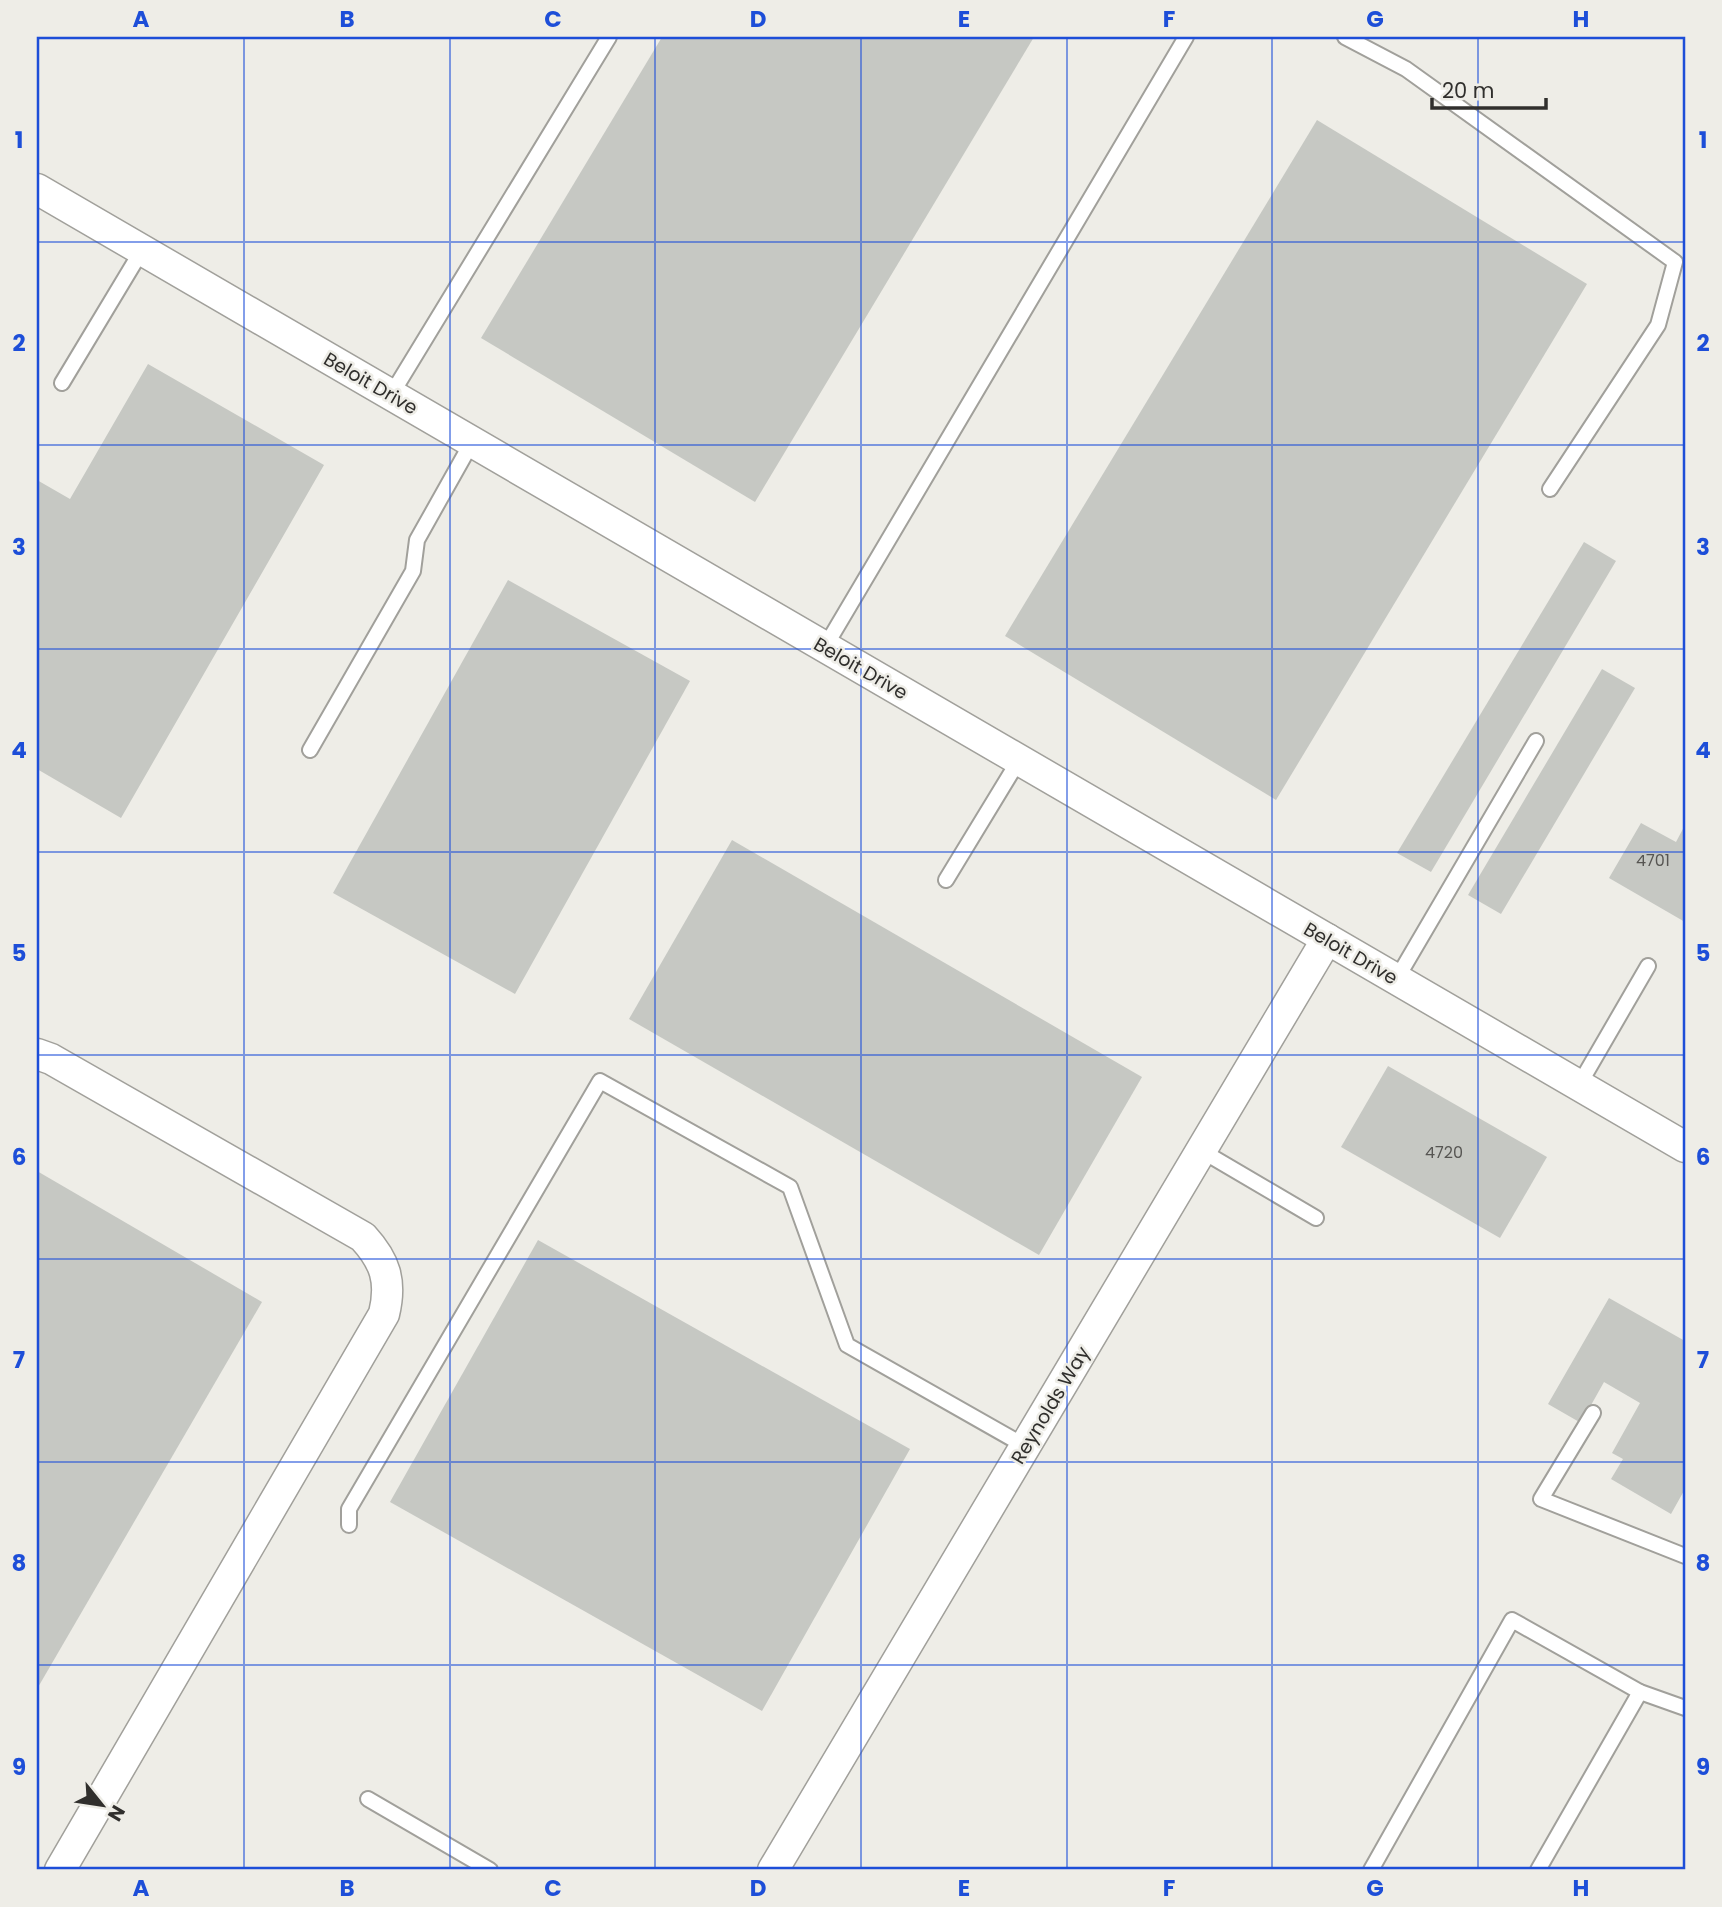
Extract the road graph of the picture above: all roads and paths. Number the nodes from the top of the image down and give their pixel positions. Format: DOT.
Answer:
graph roads {
  1 [pos="608,37"];
  2 [pos="1186,37"];
  3 [pos="1345,37"];
  4 [pos="37,189"];
  5 [pos="142,250"];
  6 [pos="62,383"];
  7 [pos="391,394"];
  8 [pos="472,442"];
  9 [pos="1550,489"];
  10 [pos="825,647"];
  11 [pos="1536,741"];
  12 [pos="310,750"];
  13 [pos="1019,760"];
  14 [pos="946,880"];
  15 [pos="1327,939"];
  16 [pos="1648,966"];
  17 [pos="1396,980"];
  18 [pos="37,1054"];
  19 [pos="1579,1085"];
  20 [pos="1685,1147"];
  21 [pos="1202,1151"];
  22 [pos="1316,1218"];
  23 [pos="1593,1413"];
  24 [pos="1026,1446"];
  25 [pos="349,1525"];
  26 [pos="1685,1556"];
  27 [pos="1640,1692"];
  28 [pos="1685,1708"];
  29 [pos="368,1799"];
  30 [pos="60,1870"];
  31 [pos="490,1870"];
  32 [pos="772,1870"];
  33 [pos="1371,1870"];
  34 [pos="1538,1870"];
  1 -- 7 [label="lane"];
  2 -- 10 [label="lane"];
  3 -- 9 [label="lane"];
  4 -- 5 [label="street, Beloit Drive"];
  5 -- 6 [label="lane"];
  5 -- 7 [label="street, Beloit Drive"];
  7 -- 8 [label="street, Beloit Drive"];
  8 -- 10 [label="street, Beloit Drive"];
  8 -- 12 [label="lane"];
  10 -- 13 [label="street, Beloit Drive"];
  11 -- 17 [label="lane"];
  13 -- 14 [label="lane"];
  13 -- 15 [label="street, Beloit Drive"];
  15 -- 17 [label="street, Beloit Drive"];
  15 -- 21 [label="street, Reynolds Way"];
  16 -- 19 [label="lane"];
  17 -- 19 [label="street, Beloit Drive"];
  18 -- 30 [label="street"];
  19 -- 20 [label="street, Beloit Drive"];
  21 -- 22 [label="lane"];
  21 -- 24 [label="street, Reynolds Way"];
  23 -- 26 [label="lane"];
  24 -- 25 [label="lane"];
  24 -- 32 [label="street, Reynolds Way"];
  27 -- 28 [label="lane"];
  27 -- 33 [label="lane"];
  27 -- 34 [label="lane"];
  29 -- 31 [label="lane"];
}
